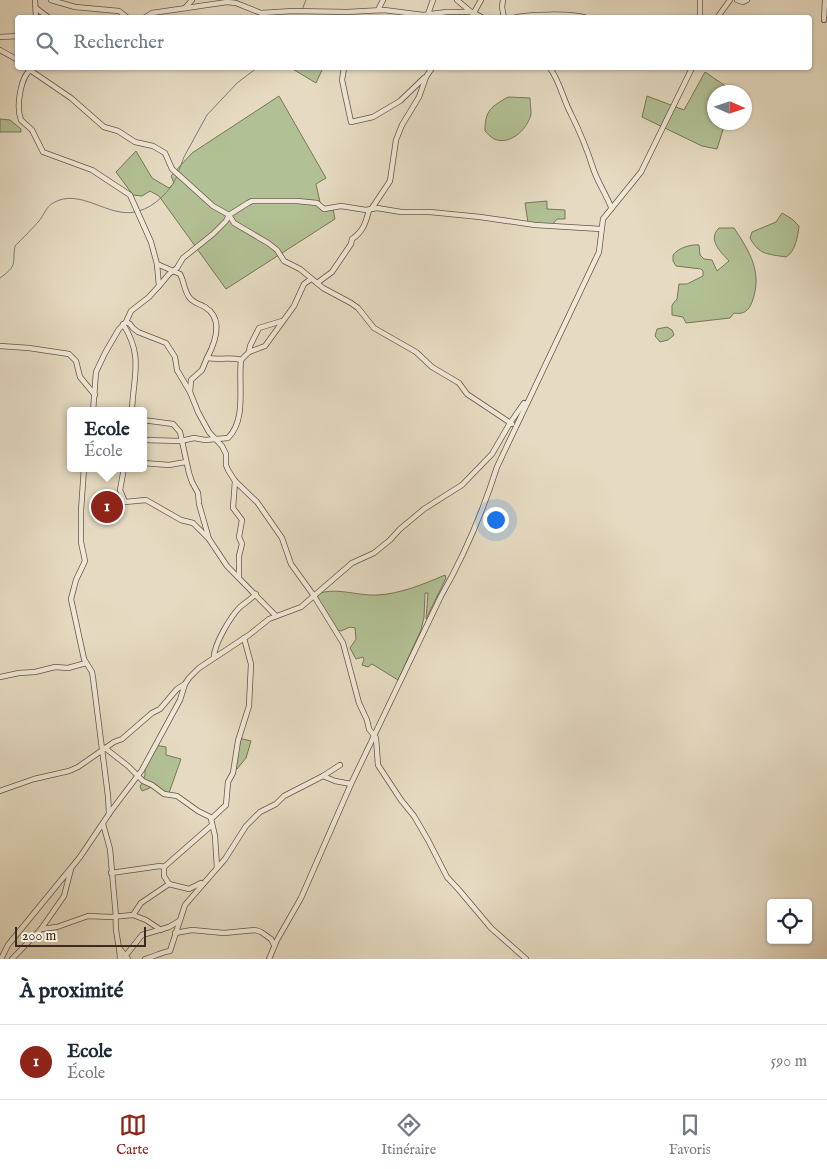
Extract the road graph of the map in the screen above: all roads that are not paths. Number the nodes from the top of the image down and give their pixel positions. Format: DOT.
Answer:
graph roads {
  1 [pos="35,0"];
  2 [pos="51,0"];
  3 [pos="192,0"];
  4 [pos="383,0"];
  5 [pos="434,0"];
  6 [pos="457,0"];
  7 [pos="481,0"];
  8 [pos="502,0"];
  9 [pos="700,0"];
  10 [pos="730,0"];
  11 [pos="738,0"];
  12 [pos="748,0"];
  13 [pos="825,0"];
  14 [pos="36,8"];
  15 [pos="185,8"];
  16 [pos="378,10"];
  17 [pos="360,11"];
  18 [pos="317,12"];
  19 [pos="428,14"];
  20 [pos="472,14"];
  21 [pos="36,15"];
  22 [pos="45,15"];
  23 [pos="124,15"];
  24 [pos="149,15"];
  25 [pos="318,15"];
  26 [pos="356,15"];
  27 [pos="503,15"];
  28 [pos="522,15"];
  29 [pos="576,15"];
  30 [pos="700,15"];
  31 [pos="719,15"];
  32 [pos="824,20"];
  33 [pos="15,36"];
  34 [pos="0,37"];
  35 [pos="0,50"];
  36 [pos="15,58"];
  37 [pos="29,70"];
  38 [pos="33,70"];
  39 [pos="344,70"];
  40 [pos="431,70"];
  41 [pos="551,70"];
  42 [pos="691,70"];
  43 [pos="426,77"];
  44 [pos="611,207"];
  45 [pos="370,209"];
  46 [pos="229,215"];
  47 [pos="601,229"];
  48 [pos="157,264"];
  49 [pos="174,271"];
  50 [pos="311,279"];
  51 [pos="317,283"];
  52 [pos="159,286"];
  53 [pos="282,321"];
  54 [pos="124,323"];
  55 [pos="0,346"];
  56 [pos="249,352"];
  57 [pos="207,358"];
  58 [pos="241,360"];
  59 [pos="190,392"];
  60 [pos="95,395"];
  61 [pos="527,403"];
  62 [pos="94,407"];
  63 [pos="132,407"];
  64 [pos="147,421"];
  65 [pos="510,422"];
  66 [pos="516,426"];
  67 [pos="147,440"];
  68 [pos="215,440"];
  69 [pos="182,441"];
  70 [pos="186,462"];
  71 [pos="147,463"];
  72 [pos="84,472"];
  73 [pos="123,472"];
  74 [pos="235,481"];
  75 [pos="208,539"];
  76 [pos="239,577"];
  77 [pos="256,594"];
  78 [pos="314,596"];
  79 [pos="276,616"];
  80 [pos="244,638"];
  81 [pos="214,657"];
  82 [pos="86,663"];
  83 [pos="0,677"];
  84 [pos="185,684"];
  85 [pos="375,736"];
  86 [pos="103,749"];
  87 [pos="340,765"];
  88 [pos="323,776"];
  89 [pos="137,777"];
  90 [pos="351,784"];
  91 [pos="0,791"];
  92 [pos="109,815"];
  93 [pos="212,818"];
  94 [pos="102,824"];
  95 [pos="212,826"];
  96 [pos="164,866"];
  97 [pos="71,868"];
  98 [pos="217,868"];
  99 [pos="111,872"];
  100 [pos="202,883"];
  101 [pos="169,884"];
  102 [pos="133,915"];
  103 [pos="116,917"];
  104 [pos="179,922"];
  105 [pos="42,929"];
  106 [pos="161,930"];
  107 [pos="175,933"];
  108 [pos="274,946"];
  109 [pos="124,958"];
  110 [pos="1,959"];
  111 [pos="12,959"];
  112 [pos="146,959"];
  113 [pos="268,959"];
  114 [pos="526,959"];
  1 -- 14 [label="street"];
  2 -- 23 [label="street"];
  3 -- 15 [label="street"];
  4 -- 16 [label="street"];
  5 -- 19 [label="street"];
  6 -- 20 [label="street"];
  7 -- 20 [label="street"];
  8 -- 27 [label="street"];
  9 -- 30 [label="street"];
  10 -- 31 [label="street"];
  11 -- 12 [label="street"];
  13 -- 32 [label="street"];
  14 -- 21 [label="street"];
  14 -- 22 [label="street"];
  15 -- 18 [label="street"];
  15 -- 24 [label="street"];
  16 -- 17 [label="street"];
  16 -- 19 [label="street"];
  17 -- 18 [label="street"];
  17 -- 26 [label="street"];
  18 -- 25 [label="street"];
  19 -- 20 [label="street"];
  28 -- 29 [label="street"];
  33 -- 34 [label="street"];
  35 -- 36 [label="street"];
  37 -- 48 [label="street"];
  38 -- 46 [label="street"];
  39 -- 43 [label="street"];
  40 -- 43 [label="street"];
  41 -- 44 [label="street"];
  42 -- 44 [label="street"];
  43 -- 45 [label="street"];
  44 -- 47 [label="street"];
  45 -- 46 [label="street"];
  45 -- 47 [label="street"];
  45 -- 51 [label="street"];
  46 -- 49 [label="street"];
  46 -- 50 [label="street"];
  47 -- 61 [label="street"];
  48 -- 49 [label="street"];
  48 -- 52 [label="street"];
  49 -- 52 [label="street"];
  49 -- 57 [label="street"];
  50 -- 51 [label="street"];
  50 -- 53 [label="street"];
  51 -- 65 [label="street"];
  52 -- 54 [label="street"];
  53 -- 56 [label="street"];
  53 -- 56 [label="street"];
  54 -- 59 [label="street"];
  54 -- 60 [label="street"];
  54 -- 63 [label="street"];
  55 -- 60 [label="street"];
  56 -- 58 [label="street"];
  57 -- 58 [label="street"];
  57 -- 59 [label="street"];
  58 -- 68 [label="street"];
  59 -- 68 [label="street"];
  60 -- 62 [label="street"];
  61 -- 65 [label="street"];
  61 -- 66 [label="street"];
  64 -- 69 [label="street"];
  65 -- 66 [label="street"];
  65 -- 78 [label="street"];
  66 -- 85 [label="street"];
  67 -- 69 [label="street"];
  68 -- 69 [label="street"];
  68 -- 74 [label="street"];
  69 -- 70 [label="street"];
  70 -- 71 [label="street"];
  70 -- 75 [label="street"];
  72 -- 82 [label="street"];
  73 -- 75 [label="street"];
  74 -- 76 [label="street"];
  74 -- 78 [label="street"];
  75 -- 76 [label="street"];
  76 -- 77 [label="street"];
  77 -- 79 [label="street"];
  77 -- 81 [label="street"];
  78 -- 79 [label="street"];
  78 -- 85 [label="street"];
  79 -- 80 [label="street"];
  80 -- 81 [label="street"];
  80 -- 93 [label="street"];
  81 -- 84 [label="street"];
  82 -- 83 [label="street"];
  82 -- 86 [label="street"];
  84 -- 86 [label="street"];
  84 -- 89 [label="street"];
  85 -- 90 [label="street"];
  85 -- 114 [label="street"];
  86 -- 89 [label="street"];
  86 -- 91 [label="street"];
  86 -- 92 [label="street"];
  87 -- 88 [label="street"];
  88 -- 90 [label="street"];
  88 -- 98 [label="street"];
  89 -- 92 [label="street"];
  89 -- 93 [label="street"];
  90 -- 108 [label="street"];
  92 -- 94 [label="street"];
  93 -- 95 [label="street"];
  94 -- 97 [label="street"];
  94 -- 99 [label="street"];
  95 -- 96 [label="street"];
  95 -- 98 [label="street"];
  96 -- 99 [label="street"];
  96 -- 101 [label="street"];
  97 -- 105 [label="street"];
  97 -- 110 [label="street"];
  98 -- 100 [label="street"];
  99 -- 103 [label="street"];
  100 -- 101 [label="street"];
  100 -- 104 [label="street"];
  101 -- 102 [label="street"];
  102 -- 103 [label="street"];
  102 -- 106 [label="street"];
  103 -- 105 [label="street"];
  103 -- 109 [label="street"];
  104 -- 106 [label="street"];
  104 -- 107 [label="street"];
  105 -- 111 [label="street"];
  106 -- 109 [label="street"];
  107 -- 108 [label="street"];
  107 -- 112 [label="street"];
  108 -- 113 [label="street"];
}
